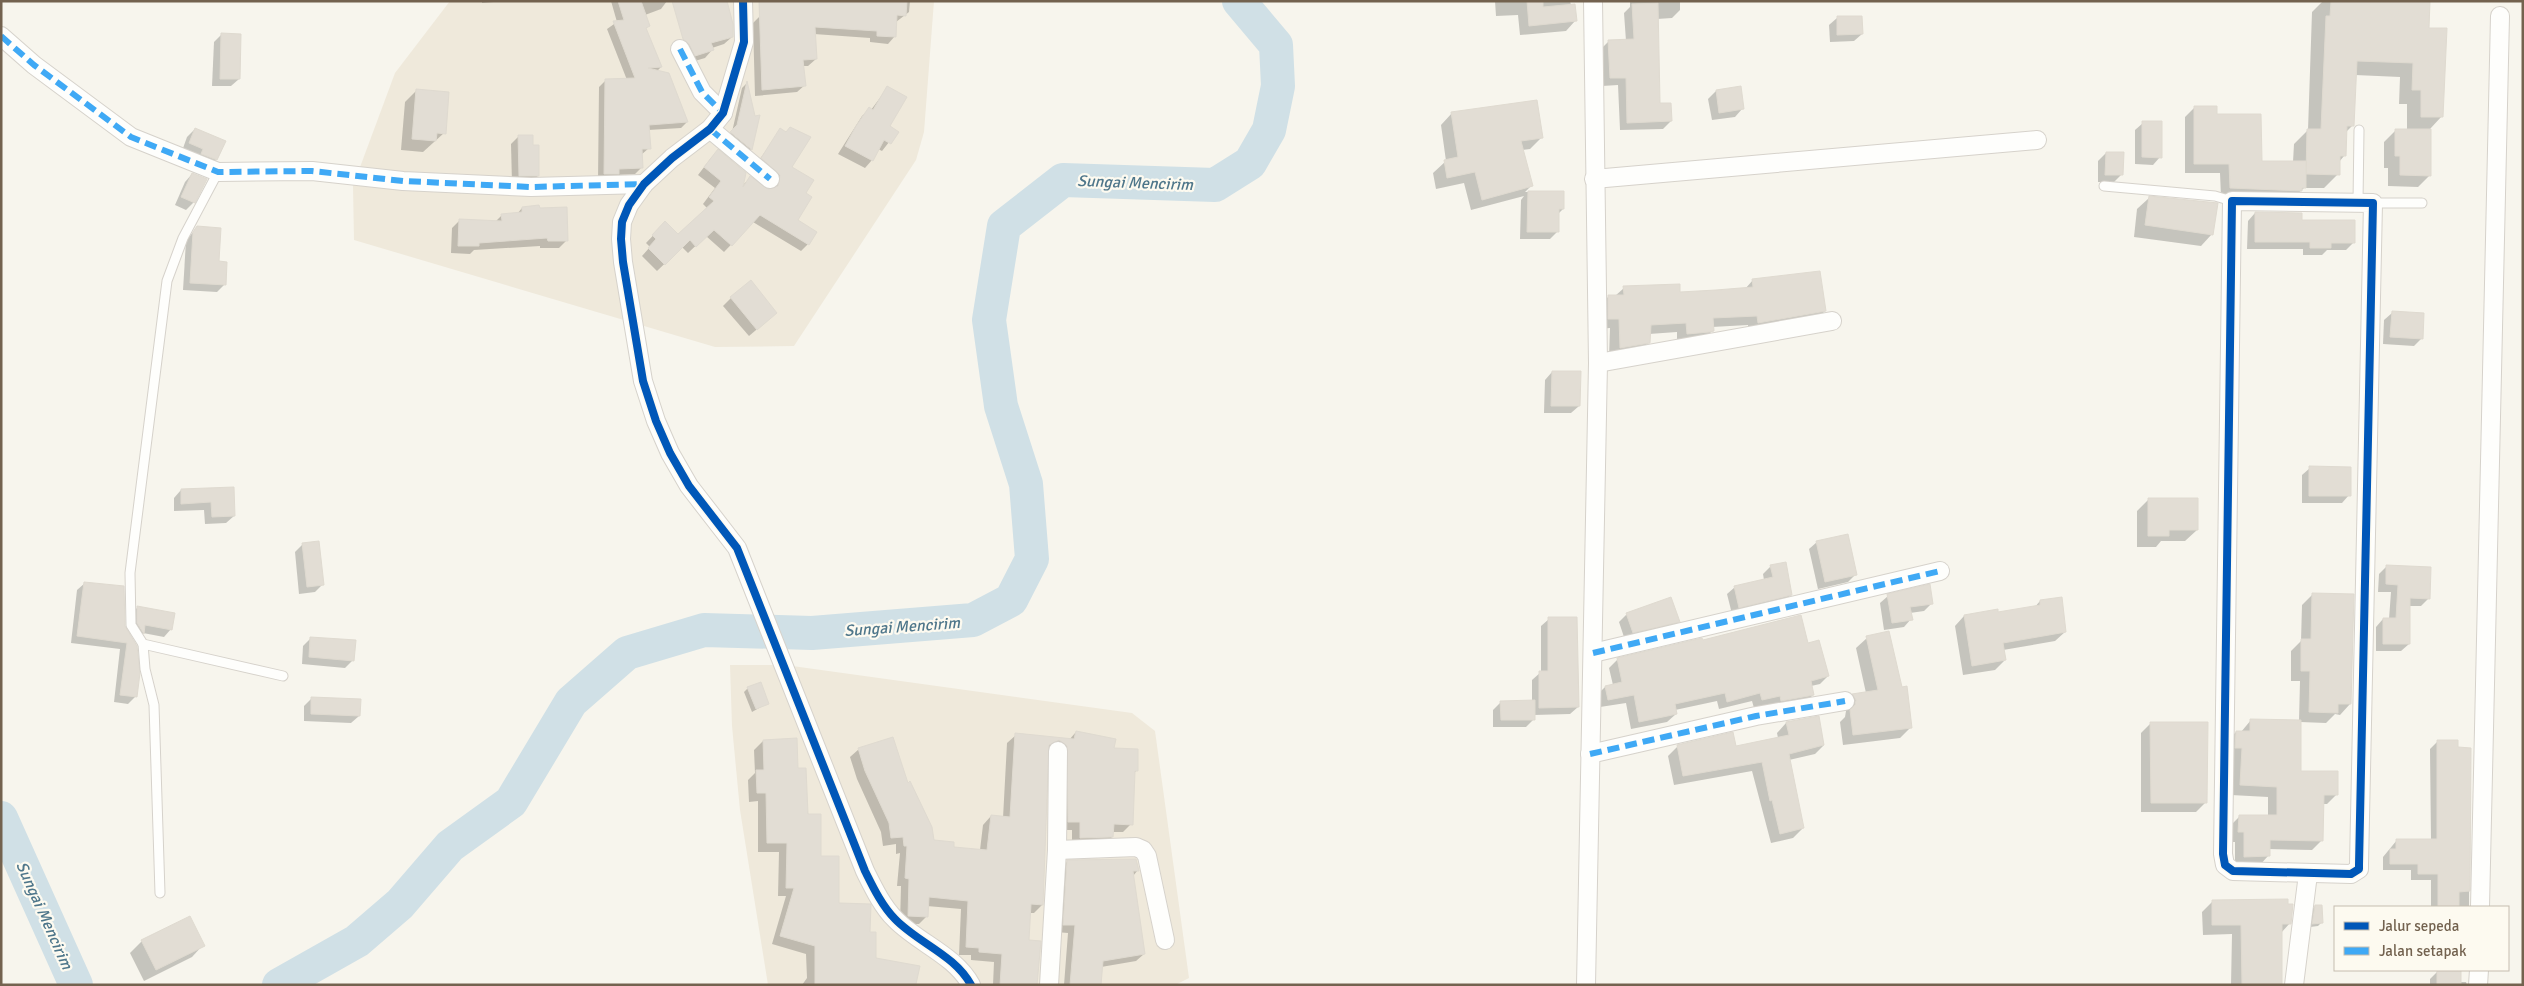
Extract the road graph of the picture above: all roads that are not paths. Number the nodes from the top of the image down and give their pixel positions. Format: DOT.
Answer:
graph roads {
  1 [pos="743,1"];
  2 [pos="1593,1"];
  3 [pos="2500,16"];
  4 [pos="1,36"];
  5 [pos="680,49"];
  6 [pos="723,113"];
  7 [pos="710,129"];
  8 [pos="2359,130"];
  9 [pos="2037,140"];
  10 [pos="218,172"];
  11 [pos="770,179"];
  12 [pos="1594,179"];
  13 [pos="644,184"];
  14 [pos="2104,186"];
  15 [pos="2232,201"];
  16 [pos="2365,203"];
  17 [pos="2422,203"];
  18 [pos="1832,321"];
  19 [pos="1598,363"];
  20 [pos="1940,571"];
  21 [pos="143,644"];
  22 [pos="1593,653"];
  23 [pos="283,676"];
  24 [pos="1845,701"];
  25 [pos="1058,751"];
  26 [pos="1590,754"];
  27 [pos="1057,850"];
  28 [pos="2308,874"];
  29 [pos="160,893"];
  30 [pos="2480,906"];
  31 [pos="1165,940"];
  32 [pos="2479,971"];
  33 [pos="970,985"];
  34 [pos="1049,985"];
  35 [pos="1586,985"];
  36 [pos="2294,985"];
  37 [pos="2478,985"];
  1 -- 6 [label="street"];
  2 -- 12 [label="street"];
  3 -- 30 [label="street"];
  4 -- 10 [label="street"];
  5 -- 6 [label="street"];
  6 -- 7 [label="street"];
  7 -- 11 [label="street"];
  7 -- 13 [label="street"];
  8 -- 16 [label="lane"];
  9 -- 12 [label="street"];
  10 -- 13 [label="street"];
  10 -- 21 [label="lane"];
  12 -- 19 [label="street"];
  13 -- 33 [label="street"];
  14 -- 15 [label="lane"];
  15 -- 16 [label="street"];
  15 -- 28 [label="street"];
  16 -- 17 [label="lane"];
  16 -- 28 [label="street"];
  18 -- 19 [label="street"];
  19 -- 22 [label="street"];
  20 -- 22 [label="street"];
  21 -- 23 [label="lane"];
  21 -- 29 [label="lane"];
  22 -- 26 [label="street"];
  24 -- 26 [label="street"];
  25 -- 27 [label="street"];
  26 -- 35 [label="street"];
  27 -- 31 [label="street"];
  27 -- 34 [label="street"];
  28 -- 36 [label="street"];
  32 -- 37 [label="street"];
}
